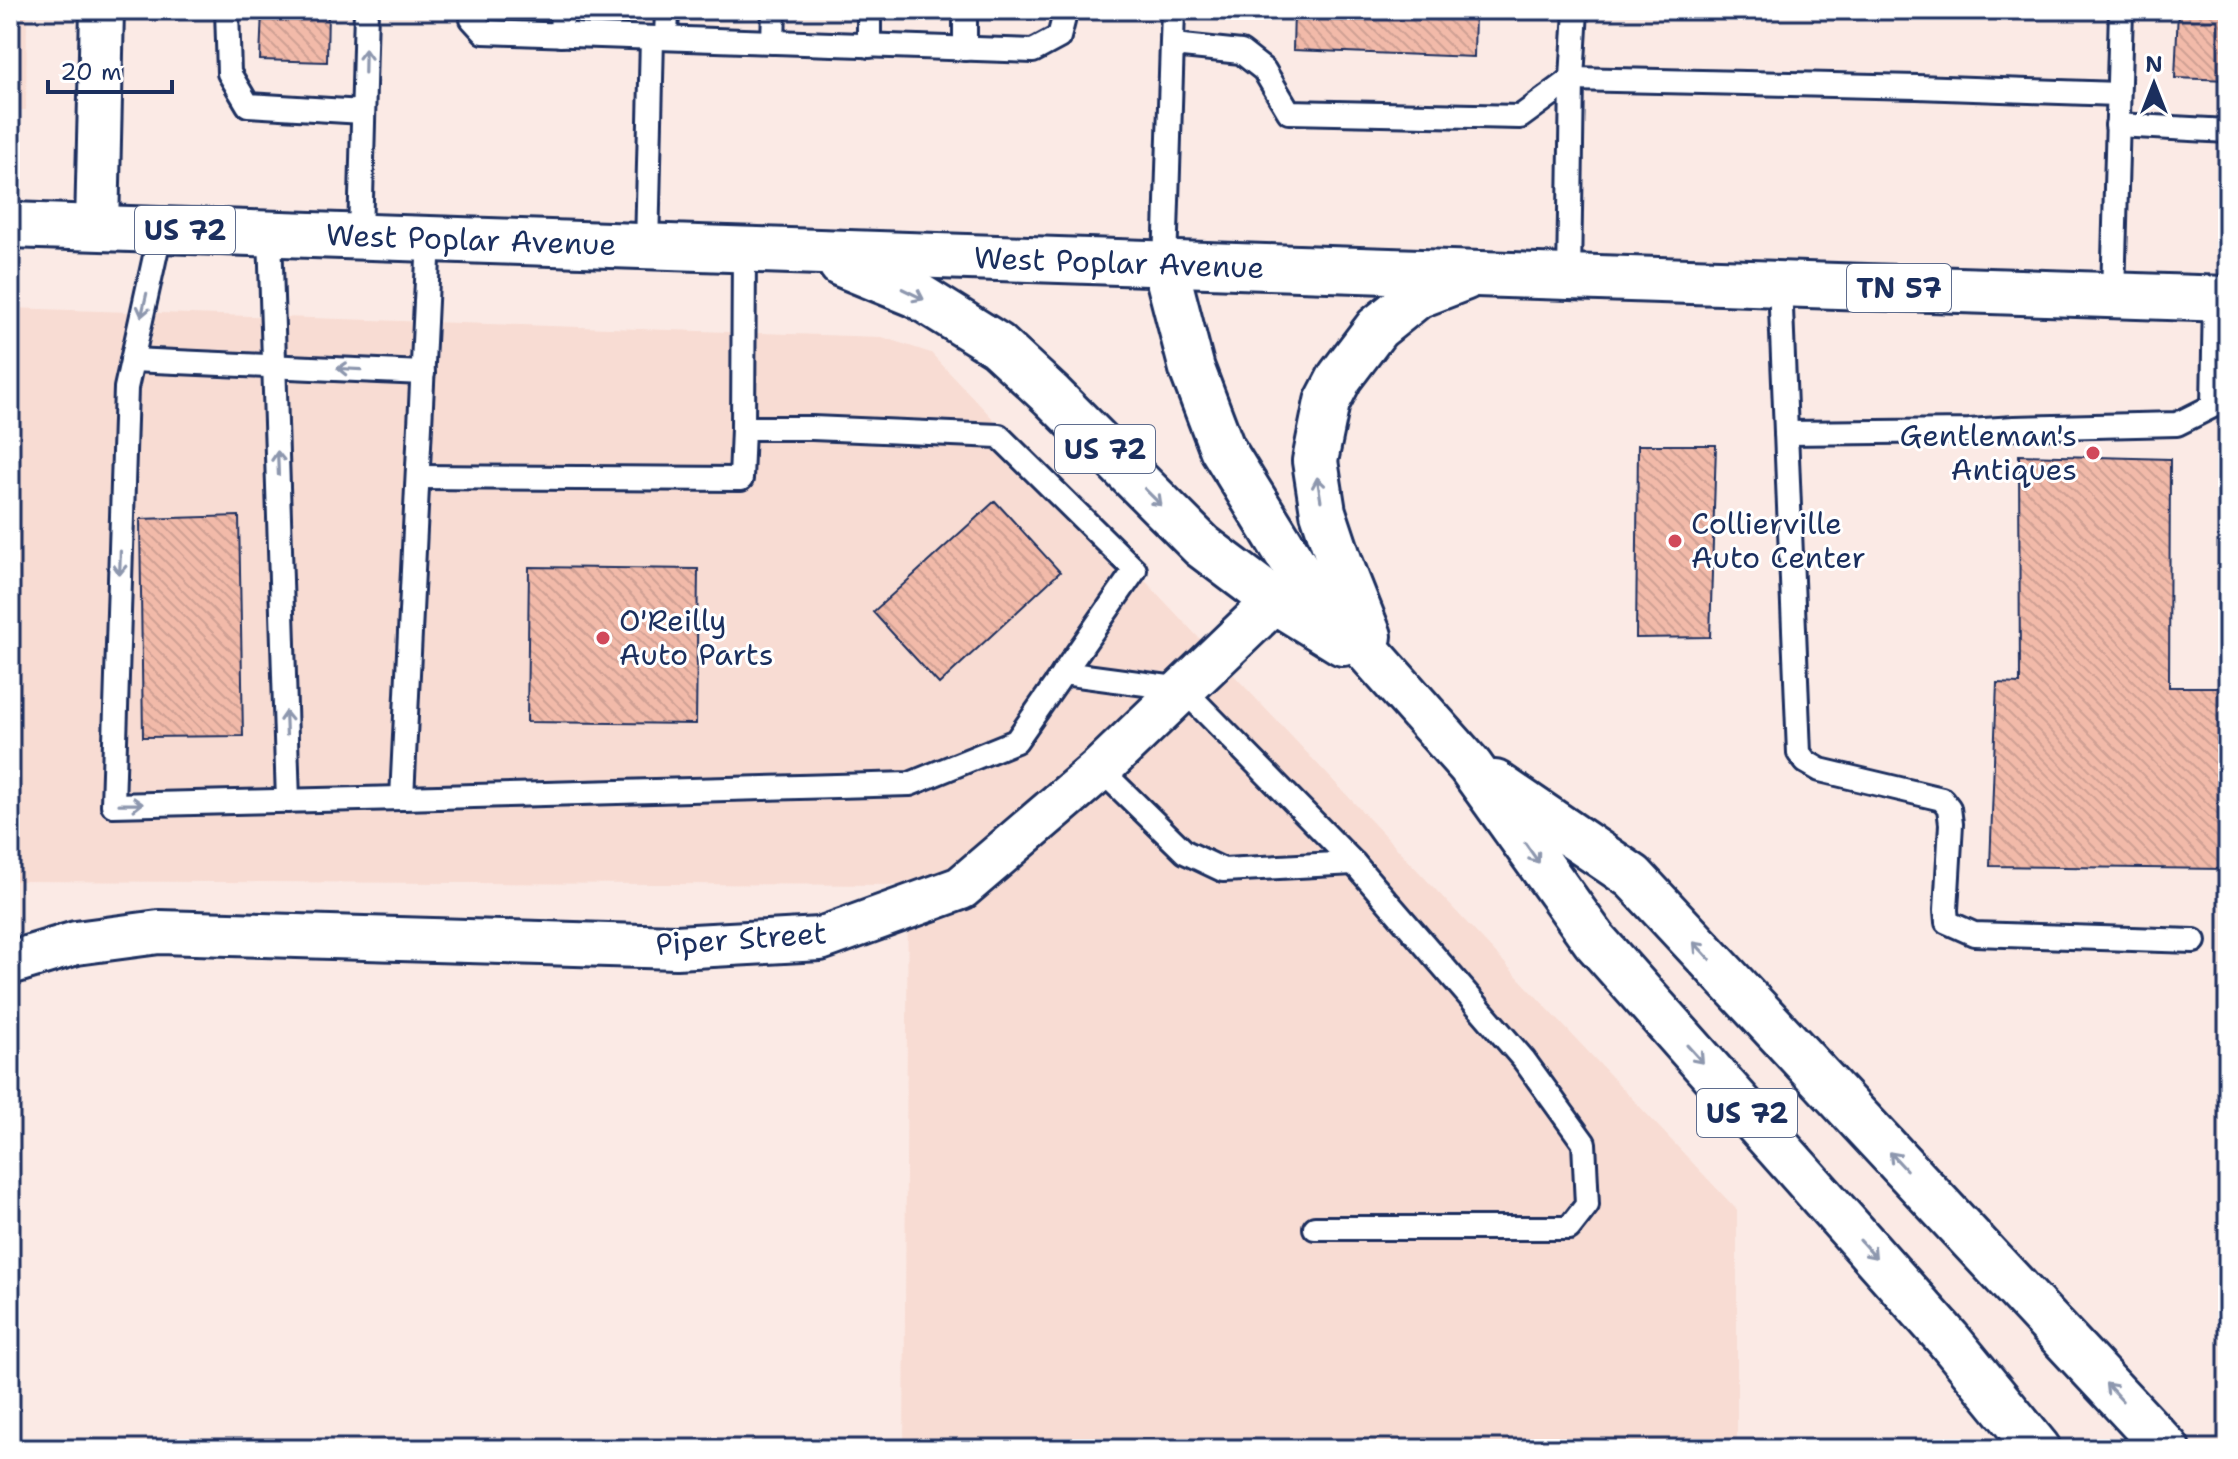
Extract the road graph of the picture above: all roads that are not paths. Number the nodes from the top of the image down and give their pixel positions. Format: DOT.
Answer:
graph roads {
  1 [pos="102,10"];
  2 [pos="227,10"];
  3 [pos="366,10"];
  4 [pos="472,10"];
  5 [pos="562,10"];
  6 [pos="667,10"];
  7 [pos="774,10"];
  8 [pos="869,10"];
  9 [pos="965,10"];
  10 [pos="1066,10"];
  11 [pos="1173,10"];
  12 [pos="1576,10"];
  13 [pos="2121,10"];
  14 [pos="561,35"];
  15 [pos="659,38"];
  16 [pos="773,42"];
  17 [pos="1173,45"];
  18 [pos="869,46"];
  19 [pos="965,49"];
  20 [pos="1572,79"];
  21 [pos="2118,94"];
  22 [pos="363,112"];
  23 [pos="2117,125"];
  24 [pos="2228,131"];
  25 [pos="10,225"];
  26 [pos="97,227"];
  27 [pos="161,229"];
  28 [pos="270,234"];
  29 [pos="360,236"];
  30 [pos="429,239"];
  31 [pos="647,247"];
  32 [pos="744,250"];
  33 [pos="815,253"];
  34 [pos="1165,265"];
  35 [pos="1475,274"];
  36 [pos="1569,278"];
  37 [pos="1780,284"];
  38 [pos="2113,295"];
  39 [pos="2222,298"];
  40 [pos="132,360"];
  41 [pos="274,365"];
  42 [pos="423,373"];
  43 [pos="743,428"];
  44 [pos="1786,433"];
  45 [pos="418,477"];
  46 [pos="1334,545"];
  47 [pos="1288,589"];
  48 [pos="1382,668"];
  49 [pos="1063,673"];
  50 [pos="1183,689"];
  51 [pos="1470,766"];
  52 [pos="1100,769"];
  53 [pos="402,798"];
  54 [pos="288,801"];
  55 [pos="1354,863"];
  56 [pos="2194,941"];
  57 [pos="10,963"];
  58 [pos="1315,1228"];
  59 [pos="2038,1449"];
  60 [pos="2167,1449"];
  1 -- 26 [label="street"];
  2 -- 22 [label="lane"];
  22 -- 3 [label="lane, one-way"];
  4 -- 14 [label="lane"];
  5 -- 14 [label="lane"];
  6 -- 15 [label="lane"];
  7 -- 16 [label="lane"];
  8 -- 18 [label="lane"];
  9 -- 19 [label="lane"];
  10 -- 19 [label="lane"];
  11 -- 17 [label="lane"];
  12 -- 20 [label="lane"];
  13 -- 21 [label="lane"];
  14 -- 15 [label="lane"];
  15 -- 16 [label="lane"];
  15 -- 31 [label="lane"];
  16 -- 18 [label="lane"];
  17 -- 20 [label="lane"];
  17 -- 34 [label="lane"];
  18 -- 19 [label="lane"];
  20 -- 21 [label="lane"];
  20 -- 36 [label="lane"];
  21 -- 23 [label="lane"];
  22 -- 29 [label="lane"];
  23 -- 24 [label="lane"];
  23 -- 38 [label="lane"];
  25 -- 26 [label="main road, West Poplar Avenue / US 72"];
  26 -- 27 [label="main road, West Poplar Avenue / US 72"];
  27 -- 28 [label="main road, West Poplar Avenue / US 72"];
  27 -- 40 [label="lane, one-way"];
  28 -- 29 [label="main road, West Poplar Avenue / US 72"];
  28 -- 41 [label="lane"];
  29 -- 30 [label="main road, West Poplar Avenue / US 72"];
  30 -- 31 [label="main road, West Poplar Avenue / US 72"];
  30 -- 42 [label="lane"];
  31 -- 32 [label="main road, West Poplar Avenue / US 72"];
  32 -- 33 [label="main road, West Poplar Avenue / US 72"];
  32 -- 43 [label="lane"];
  33 -- 34 [label="main road, West Poplar Avenue / US 72"];
  33 -- 47 [label="main road, US 72, one-way"];
  34 -- 35 [label="main road, West Poplar Avenue / TN 57"];
  34 -- 47 [label="main road, US 72"];
  35 -- 36 [label="main road, West Poplar Avenue / TN 57"];
  46 -- 35 [label="main road, one-way"];
  36 -- 37 [label="main road, West Poplar Avenue / TN 57"];
  37 -- 38 [label="main road, West Poplar Avenue / TN 57"];
  37 -- 44 [label="lane"];
  38 -- 39 [label="main road, West Poplar Avenue / TN 57"];
  39 -- 44 [label="lane"];
  40 -- 41 [label="lane"];
  40 -- 54 [label="lane, one-way"];
  42 -- 41 [label="lane, one-way"];
  54 -- 41 [label="lane, one-way"];
  42 -- 45 [label="lane"];
  43 -- 45 [label="lane"];
  43 -- 49 [label="lane"];
  44 -- 56 [label="lane"];
  45 -- 53 [label="lane"];
  46 -- 47 [label="street, Piper Street"];
  46 -- 48 [label="main road"];
  47 -- 48 [label="main road, US 72"];
  47 -- 50 [label="street, Piper Street"];
  48 -- 51 [label="main road, US 72"];
  49 -- 50 [label="lane"];
  49 -- 53 [label="lane"];
  50 -- 52 [label="street, Piper Street"];
  50 -- 55 [label="lane"];
  51 -- 59 [label="main road, US 72, one-way"];
  60 -- 51 [label="main road, US 72, one-way"];
  52 -- 55 [label="lane"];
  52 -- 57 [label="street, Piper Street"];
  53 -- 54 [label="lane"];
  55 -- 58 [label="lane"];
}
